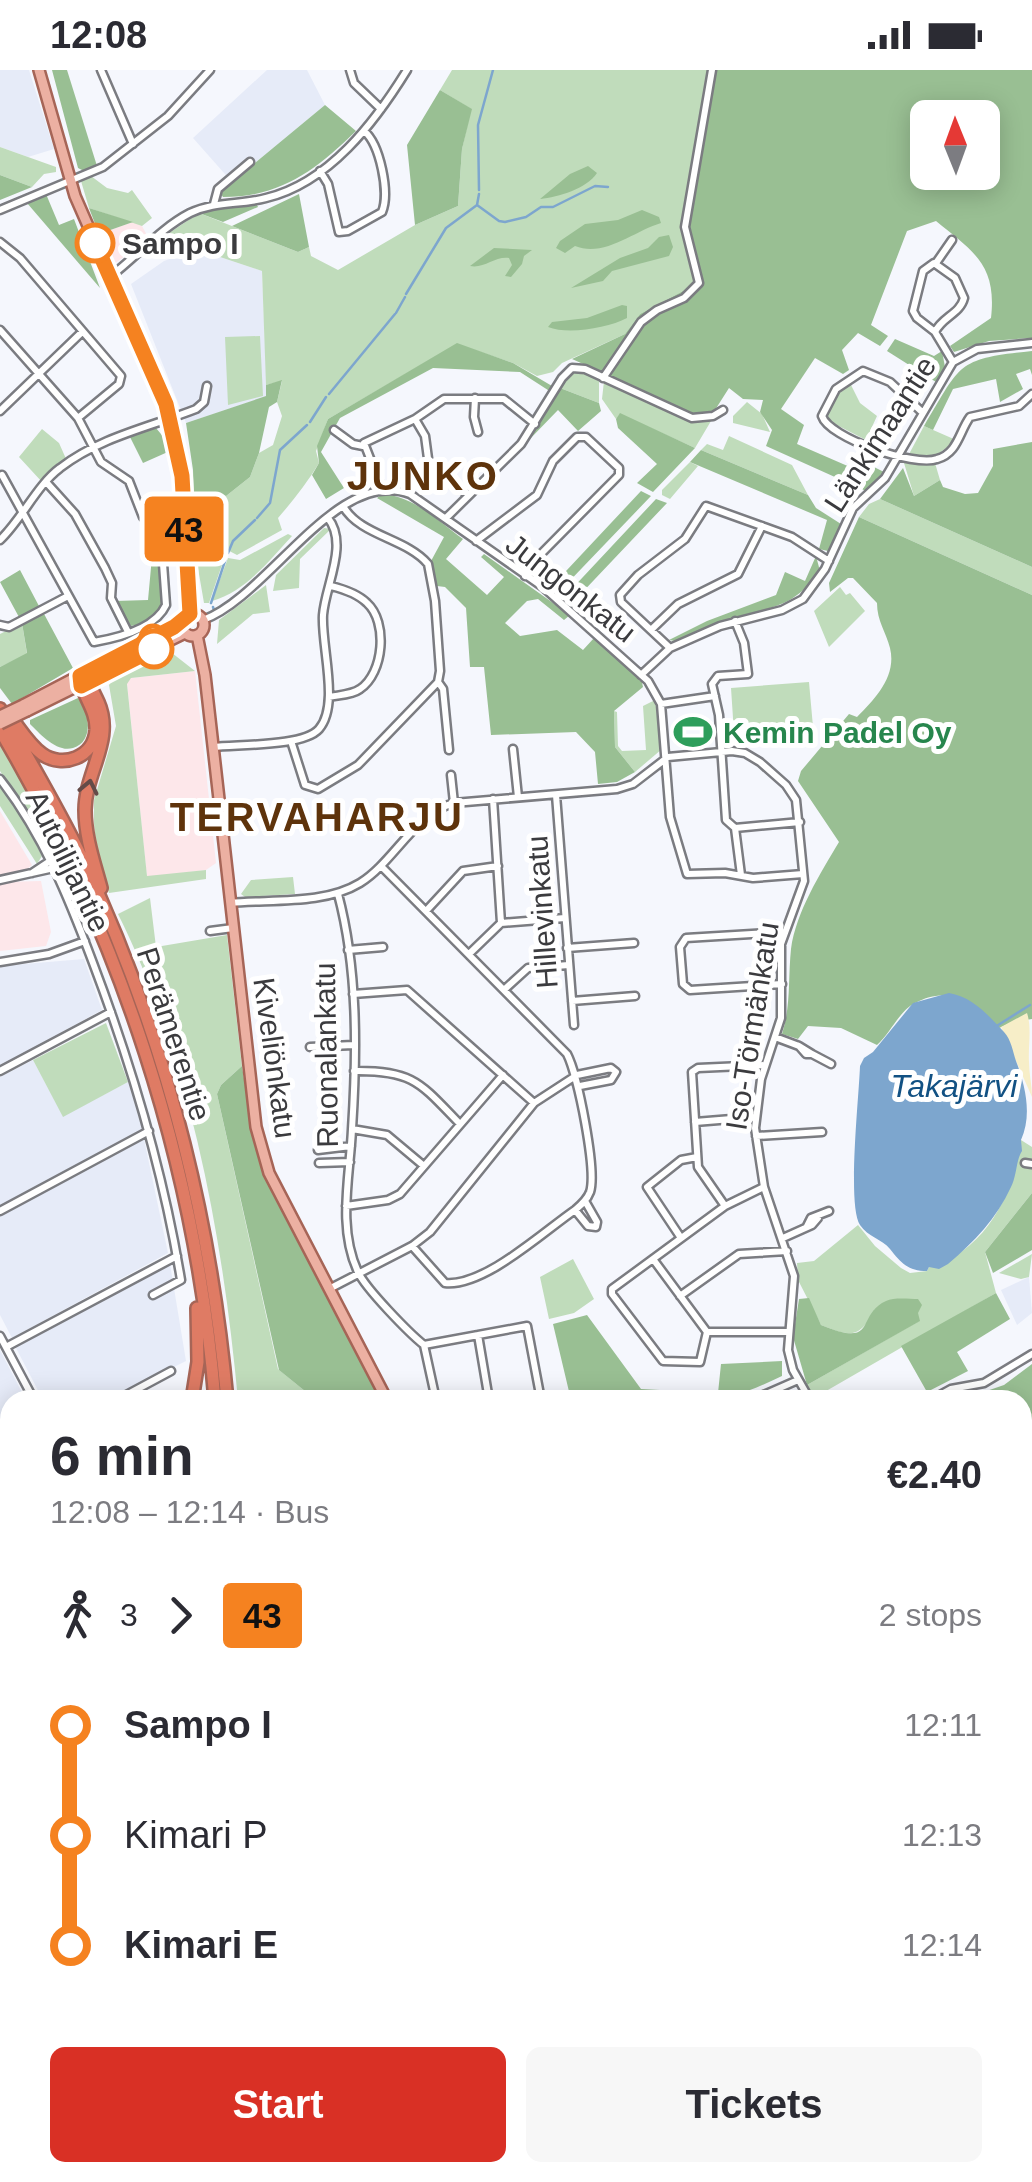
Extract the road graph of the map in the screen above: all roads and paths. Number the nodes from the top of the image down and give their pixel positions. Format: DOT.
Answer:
graph roads {
  1 [pos="40,70"];
  2 [pos="101,70"];
  3 [pos="210,70"];
  4 [pos="350,70"];
  5 [pos="406,70"];
  6 [pos="712,70"];
  7 [pos="382,109"];
  8 [pos="364,130"];
  9 [pos="133,144"];
  10 [pos="250,162"];
  11 [pos="320,172"];
  12 [pos="71,180"];
  13 [pos="214,204"];
  14 [pos="0,210"];
  15 [pos="952,240"];
  16 [pos="0,242"];
  17 [pos="936,263"];
  18 [pos="110,276"];
  19 [pos="0,330"];
  20 [pos="82,332"];
  21 [pos="934,332"];
  22 [pos="1032,343"];
  23 [pos="953,362"];
  24 [pos="40,375"];
  25 [pos="603,378"];
  26 [pos="207,386"];
  27 [pos="1032,394"];
  28 [pos="475,398"];
  29 [pos="723,410"];
  30 [pos="0,411"];
  31 [pos="922,413"];
  32 [pos="169,417"];
  33 [pos="78,418"];
  34 [pos="415,420"];
  35 [pos="535,424"];
  36 [pos="334,430"];
  37 [pos="478,432"];
  38 [pos="363,446"];
  39 [pos="94,449"];
  40 [pos="897,458"];
  41 [pos="2,475"];
  42 [pos="47,482"];
  43 [pos="382,489"];
  44 [pos="468,494"];
  45 [pos="343,506"];
  46 [pos="24,516"];
  47 [pos="328,518"];
  48 [pos="446,518"];
  49 [pos="762,526"];
  50 [pos="0,540"];
  51 [pos="476,542"];
  52 [pos="829,561"];
  53 [pos="525,576"];
  54 [pos="331,586"];
  55 [pos="68,596"];
  56 [pos="203,620"];
  57 [pos="735,621"];
  58 [pos="0,625"];
  59 [pos="189,626"];
  60 [pos="652,629"];
  61 [pos="128,632"];
  62 [pos="670,648"];
  63 [pos="102,675"];
  64 [pos="642,675"];
  65 [pos="83,681"];
  66 [pos="438,682"];
  67 [pos="329,696"];
  68 [pos="715,696"];
  69 [pos="95,697"];
  70 [pos="660,704"];
  71 [pos="25,708"];
  72 [pos="0,710"];
  73 [pos="0,727"];
  74 [pos="291,740"];
  75 [pos="214,747"];
  76 [pos="512,749"];
  77 [pos="448,750"];
  78 [pos="720,751"];
  79 [pos="666,758"];
  80 [pos="451,775"];
  81 [pos="0,779"];
  82 [pos="556,795"];
  83 [pos="518,798"];
  84 [pos="493,799"];
  85 [pos="454,803"];
  86 [pos="800,822"];
  87 [pos="735,828"];
  88 [pos="52,864"];
  89 [pos="381,866"];
  90 [pos="498,866"];
  91 [pos="804,874"];
  92 [pos="741,875"];
  93 [pos="0,880"];
  94 [pos="338,894"];
  95 [pos="230,903"];
  96 [pos="426,910"];
  97 [pos="108,917"];
  98 [pos="565,918"];
  99 [pos="500,922"];
  100 [pos="233,928"];
  101 [pos="210,931"];
  102 [pos="784,932"];
  103 [pos="84,941"];
  104 [pos="634,943"];
  105 [pos="382,947"];
  106 [pos="567,948"];
  107 [pos="348,950"];
  108 [pos="469,954"];
  109 [pos="0,962"];
  110 [pos="569,964"];
  111 [pos="782,984"];
  112 [pos="505,990"];
  113 [pos="353,994"];
  114 [pos="635,996"];
  115 [pos="572,1000"];
  116 [pos="111,1012"];
  117 [pos="574,1025"];
  118 [pos="775,1037"];
  119 [pos="354,1045"];
  120 [pos="310,1047"];
  121 [pos="831,1064"];
  122 [pos="765,1066"];
  123 [pos="354,1071"];
  124 [pos="0,1072"];
  125 [pos="503,1075"];
  126 [pos="577,1075"];
  127 [pos="580,1086"];
  128 [pos="534,1103"];
  129 [pos="756,1117"];
  130 [pos="694,1122"];
  131 [pos="460,1124"];
  132 [pos="352,1129"];
  133 [pos="149,1131"];
  134 [pos="822,1132"];
  135 [pos="756,1136"];
  136 [pos="351,1146"];
  137 [pos="318,1150"];
  138 [pos="697,1157"];
  139 [pos="350,1162"];
  140 [pos="319,1164"];
  141 [pos="424,1166"];
  142 [pos="764,1187"];
  143 [pos="585,1201"];
  144 [pos="346,1206"];
  145 [pos="724,1206"];
  146 [pos="0,1210"];
  147 [pos="575,1210"];
  148 [pos="829,1211"];
  149 [pos="681,1238"];
  150 [pos="783,1238"];
  151 [pos="412,1246"];
  152 [pos="787,1251"];
  153 [pos="176,1256"];
  154 [pos="197,1259"];
  155 [pos="652,1260"];
  156 [pos="359,1274"];
  157 [pos="328,1290"];
  158 [pos="153,1296"];
  159 [pos="680,1296"];
  160 [pos="707,1332"];
  161 [pos="787,1332"];
  162 [pos="478,1335"];
  163 [pos="0,1336"];
  164 [pos="424,1346"];
  165 [pos="6,1347"];
  166 [pos="1032,1354"];
  167 [pos="171,1371"];
  168 [pos="798,1380"];
  169 [pos="963,1388"];
  170 [pos="29,1390"];
  171 [pos="136,1390"];
  172 [pos="193,1390"];
  173 [pos="214,1390"];
  174 [pos="226,1390"];
  175 [pos="382,1390"];
  176 [pos="434,1390"];
  177 [pos="487,1390"];
  178 [pos="539,1390"];
  179 [pos="775,1390"];
  180 [pos="804,1390"];
  181 [pos="951,1390"];
  1 -- 12 [label="main road, Kiveliönkatu"];
  2 -- 9 [label="street"];
  3 -- 9 [label="street"];
  4 -- 7 [label="street"];
  5 -- 7 [label="street"];
  6 -- 25 [label="street"];
  7 -- 8 [label="street"];
  8 -- 11 [label="street"];
  8 -- 11 [label="street"];
  9 -- 12 [label="street"];
  10 -- 13 [label="street"];
  11 -- 13 [label="street"];
  12 -- 14 [label="street"];
  12 -- 18 [label="main road, Kiveliönkatu"];
  13 -- 18 [label="street"];
  15 -- 17 [label="street"];
  16 -- 20 [label="street"];
  17 -- 21 [label="street"];
  17 -- 21 [label="street"];
  18 -- 32 [label="main road, Kiveliönkatu"];
  19 -- 24 [label="street"];
  20 -- 24 [label="street"];
  20 -- 33 [label="street"];
  21 -- 23 [label="street"];
  22 -- 23 [label="street, Länkimaantie"];
  23 -- 31 [label="street, Länkimaantie"];
  24 -- 30 [label="street"];
  24 -- 33 [label="street"];
  25 -- 29 [label="street"];
  25 -- 35 [label="street"];
  26 -- 32 [label="street"];
  27 -- 40 [label="street"];
  28 -- 34 [label="street"];
  28 -- 35 [label="street"];
  28 -- 37 [label="street"];
  31 -- 40 [label="street, Länkimaantie"];
  31 -- 40 [label="street"];
  32 -- 39 [label="street"];
  32 -- 59 [label="main road, Kiveliönkatu"];
  33 -- 39 [label="street"];
  34 -- 38 [label="street"];
  34 -- 44 [label="street"];
  35 -- 44 [label="street"];
  36 -- 38 [label="street"];
  38 -- 43 [label="street"];
  39 -- 42 [label="street"];
  39 -- 61 [label="street"];
  40 -- 52 [label="street, Länkimaantie"];
  41 -- 46 [label="street"];
  42 -- 46 [label="street"];
  42 -- 61 [label="street"];
  43 -- 45 [label="street"];
  43 -- 48 [label="street, Jungonkatu"];
  44 -- 48 [label="street"];
  45 -- 47 [label="street"];
  45 -- 66 [label="street"];
  46 -- 50 [label="street"];
  46 -- 55 [label="street"];
  47 -- 54 [label="street"];
  47 -- 56 [label="street"];
  48 -- 51 [label="street, Jungonkatu"];
  49 -- 52 [label="street"];
  49 -- 60 [label="street"];
  49 -- 60 [label="street"];
  51 -- 53 [label="street, Jungonkatu"];
  51 -- 53 [label="street"];
  52 -- 57 [label="street, Länkimaantie"];
  53 -- 64 [label="street, Jungonkatu"];
  54 -- 67 [label="street"];
  54 -- 67 [label="street"];
  55 -- 58 [label="street"];
  55 -- 61 [label="street"];
  56 -- 59 [label="main road"];
  56 -- 59 [label="main road"];
  57 -- 62 [label="street, Länkimaantie"];
  57 -- 68 [label="street"];
  59 -- 63 [label="main road"];
  59 -- 65 [label="main road"];
  59 -- 75 [label="main road, Kiveliönkatu"];
  60 -- 62 [label="street"];
  62 -- 64 [label="street, Länkimaantie"];
  63 -- 65 [label="main road"];
  63 -- 69 [label="highway"];
  64 -- 70 [label="street, Jungonkatu"];
  65 -- 69 [label="highway"];
  65 -- 71 [label="main road"];
  65 -- 72 [label="highway"];
  66 -- 74 [label="street"];
  66 -- 77 [label="street"];
  67 -- 74 [label="street"];
  68 -- 70 [label="street"];
  68 -- 78 [label="street"];
  97 -- 69 [label="highway, one-way"];
  70 -- 79 [label="street, Jungonkatu"];
  71 -- 72 [label="main road, bridge"];
  71 -- 73 [label="main road, bridge"];
  72 -- 97 [label="highway, Perämerentie"];
  73 -- 154 [label="highway, Perämerentie"];
  74 -- 75 [label="street"];
  75 -- 95 [label="main road, Kiveliönkatu"];
  76 -- 83 [label="street"];
  78 -- 79 [label="street, Iso-Törmänkatu"];
  78 -- 86 [label="street, Iso-Törmänkatu"];
  78 -- 87 [label="street"];
  79 -- 82 [label="street"];
  79 -- 92 [label="street, Jungonkatu"];
  80 -- 85 [label="street"];
  81 -- 88 [label="street, Autoilijantie"];
  82 -- 83 [label="street"];
  82 -- 98 [label="street, Hillevinkatu"];
  83 -- 84 [label="street"];
  84 -- 85 [label="street"];
  84 -- 90 [label="street"];
  85 -- 89 [label="street"];
  86 -- 87 [label="street"];
  86 -- 91 [label="street, Iso-Törmänkatu"];
  87 -- 92 [label="street"];
  88 -- 93 [label="street"];
  88 -- 103 [label="street, Autoilijantie"];
  89 -- 94 [label="street"];
  89 -- 96 [label="street"];
  90 -- 96 [label="street"];
  90 -- 99 [label="street"];
  91 -- 92 [label="street"];
  91 -- 102 [label="street, Iso-Törmänkatu"];
  94 -- 95 [label="street"];
  94 -- 107 [label="street, Ruonalankatu"];
  95 -- 100 [label="main road, Kiveliönkatu"];
  96 -- 108 [label="street"];
  97 -- 174 [label="highway, Perämerentie"];
  98 -- 99 [label="street"];
  98 -- 106 [label="street, Hillevinkatu"];
  99 -- 108 [label="street"];
  100 -- 101 [label="street"];
  100 -- 157 [label="main road, Kiveliönkatu"];
  102 -- 111 [label="street, Iso-Törmänkatu"];
  102 -- 111 [label="street"];
  103 -- 109 [label="street"];
  103 -- 116 [label="street, Autoilijantie"];
  104 -- 106 [label="street"];
  105 -- 107 [label="street"];
  106 -- 110 [label="street, Hillevinkatu"];
  107 -- 113 [label="street, Ruonalankatu"];
  108 -- 112 [label="street"];
  110 -- 112 [label="street"];
  110 -- 115 [label="street, Hillevinkatu"];
  111 -- 118 [label="street, Iso-Törmänkatu"];
  112 -- 126 [label="street"];
  113 -- 119 [label="street, Ruonalankatu"];
  113 -- 125 [label="street"];
  114 -- 115 [label="street"];
  115 -- 117 [label="street, Hillevinkatu"];
  116 -- 124 [label="street"];
  116 -- 133 [label="street, Autoilijantie"];
  118 -- 121 [label="street"];
  118 -- 122 [label="street, Iso-Törmänkatu"];
  119 -- 120 [label="street"];
  119 -- 123 [label="street, Ruonalankatu"];
  122 -- 129 [label="street, Iso-Törmänkatu"];
  122 -- 130 [label="street"];
  123 -- 131 [label="street"];
  123 -- 132 [label="street, Ruonalankatu"];
  125 -- 128 [label="street"];
  125 -- 131 [label="street"];
  126 -- 127 [label="street"];
  126 -- 127 [label="street"];
  126 -- 128 [label="street"];
  127 -- 143 [label="street"];
  128 -- 151 [label="street"];
  129 -- 130 [label="street"];
  129 -- 135 [label="street, Iso-Törmänkatu"];
  130 -- 138 [label="street"];
  131 -- 141 [label="street"];
  132 -- 136 [label="street, Ruonalankatu"];
  132 -- 141 [label="street"];
  133 -- 146 [label="street"];
  133 -- 153 [label="street, Autoilijantie"];
  134 -- 135 [label="street"];
  135 -- 142 [label="street, Iso-Törmänkatu"];
  136 -- 137 [label="street"];
  136 -- 139 [label="street, Ruonalankatu"];
  138 -- 145 [label="street"];
  138 -- 149 [label="street"];
  139 -- 140 [label="street"];
  139 -- 144 [label="street, Ruonalankatu"];
  141 -- 144 [label="street"];
  142 -- 145 [label="street"];
  142 -- 150 [label="street, Iso-Törmänkatu"];
  143 -- 147 [label="street"];
  143 -- 147 [label="street"];
  144 -- 156 [label="street, Ruonalankatu"];
  145 -- 149 [label="street"];
  147 -- 151 [label="street"];
  148 -- 150 [label="street"];
  149 -- 155 [label="street"];
  150 -- 152 [label="street, Iso-Törmänkatu"];
  151 -- 156 [label="street"];
  152 -- 159 [label="street"];
  152 -- 161 [label="street, Iso-Törmänkatu"];
  153 -- 158 [label="street"];
  153 -- 165 [label="street"];
  154 -- 172 [label="highway"];
  154 -- 173 [label="highway, Perämerentie"];
  155 -- 159 [label="street"];
  155 -- 160 [label="street"];
  156 -- 157 [label="street"];
  156 -- 164 [label="street"];
  157 -- 175 [label="main road, Kiveliönkatu"];
  159 -- 160 [label="street"];
  160 -- 161 [label="street"];
  161 -- 168 [label="street, Iso-Törmänkatu"];
  162 -- 164 [label="street"];
  162 -- 177 [label="street"];
  162 -- 178 [label="street"];
  163 -- 165 [label="street"];
  164 -- 176 [label="street"];
  165 -- 170 [label="street"];
  166 -- 169 [label="street"];
  167 -- 171 [label="street"];
  168 -- 179 [label="street"];
  168 -- 180 [label="street, Iso-Törmänkatu"];
  169 -- 181 [label="street"];
}
